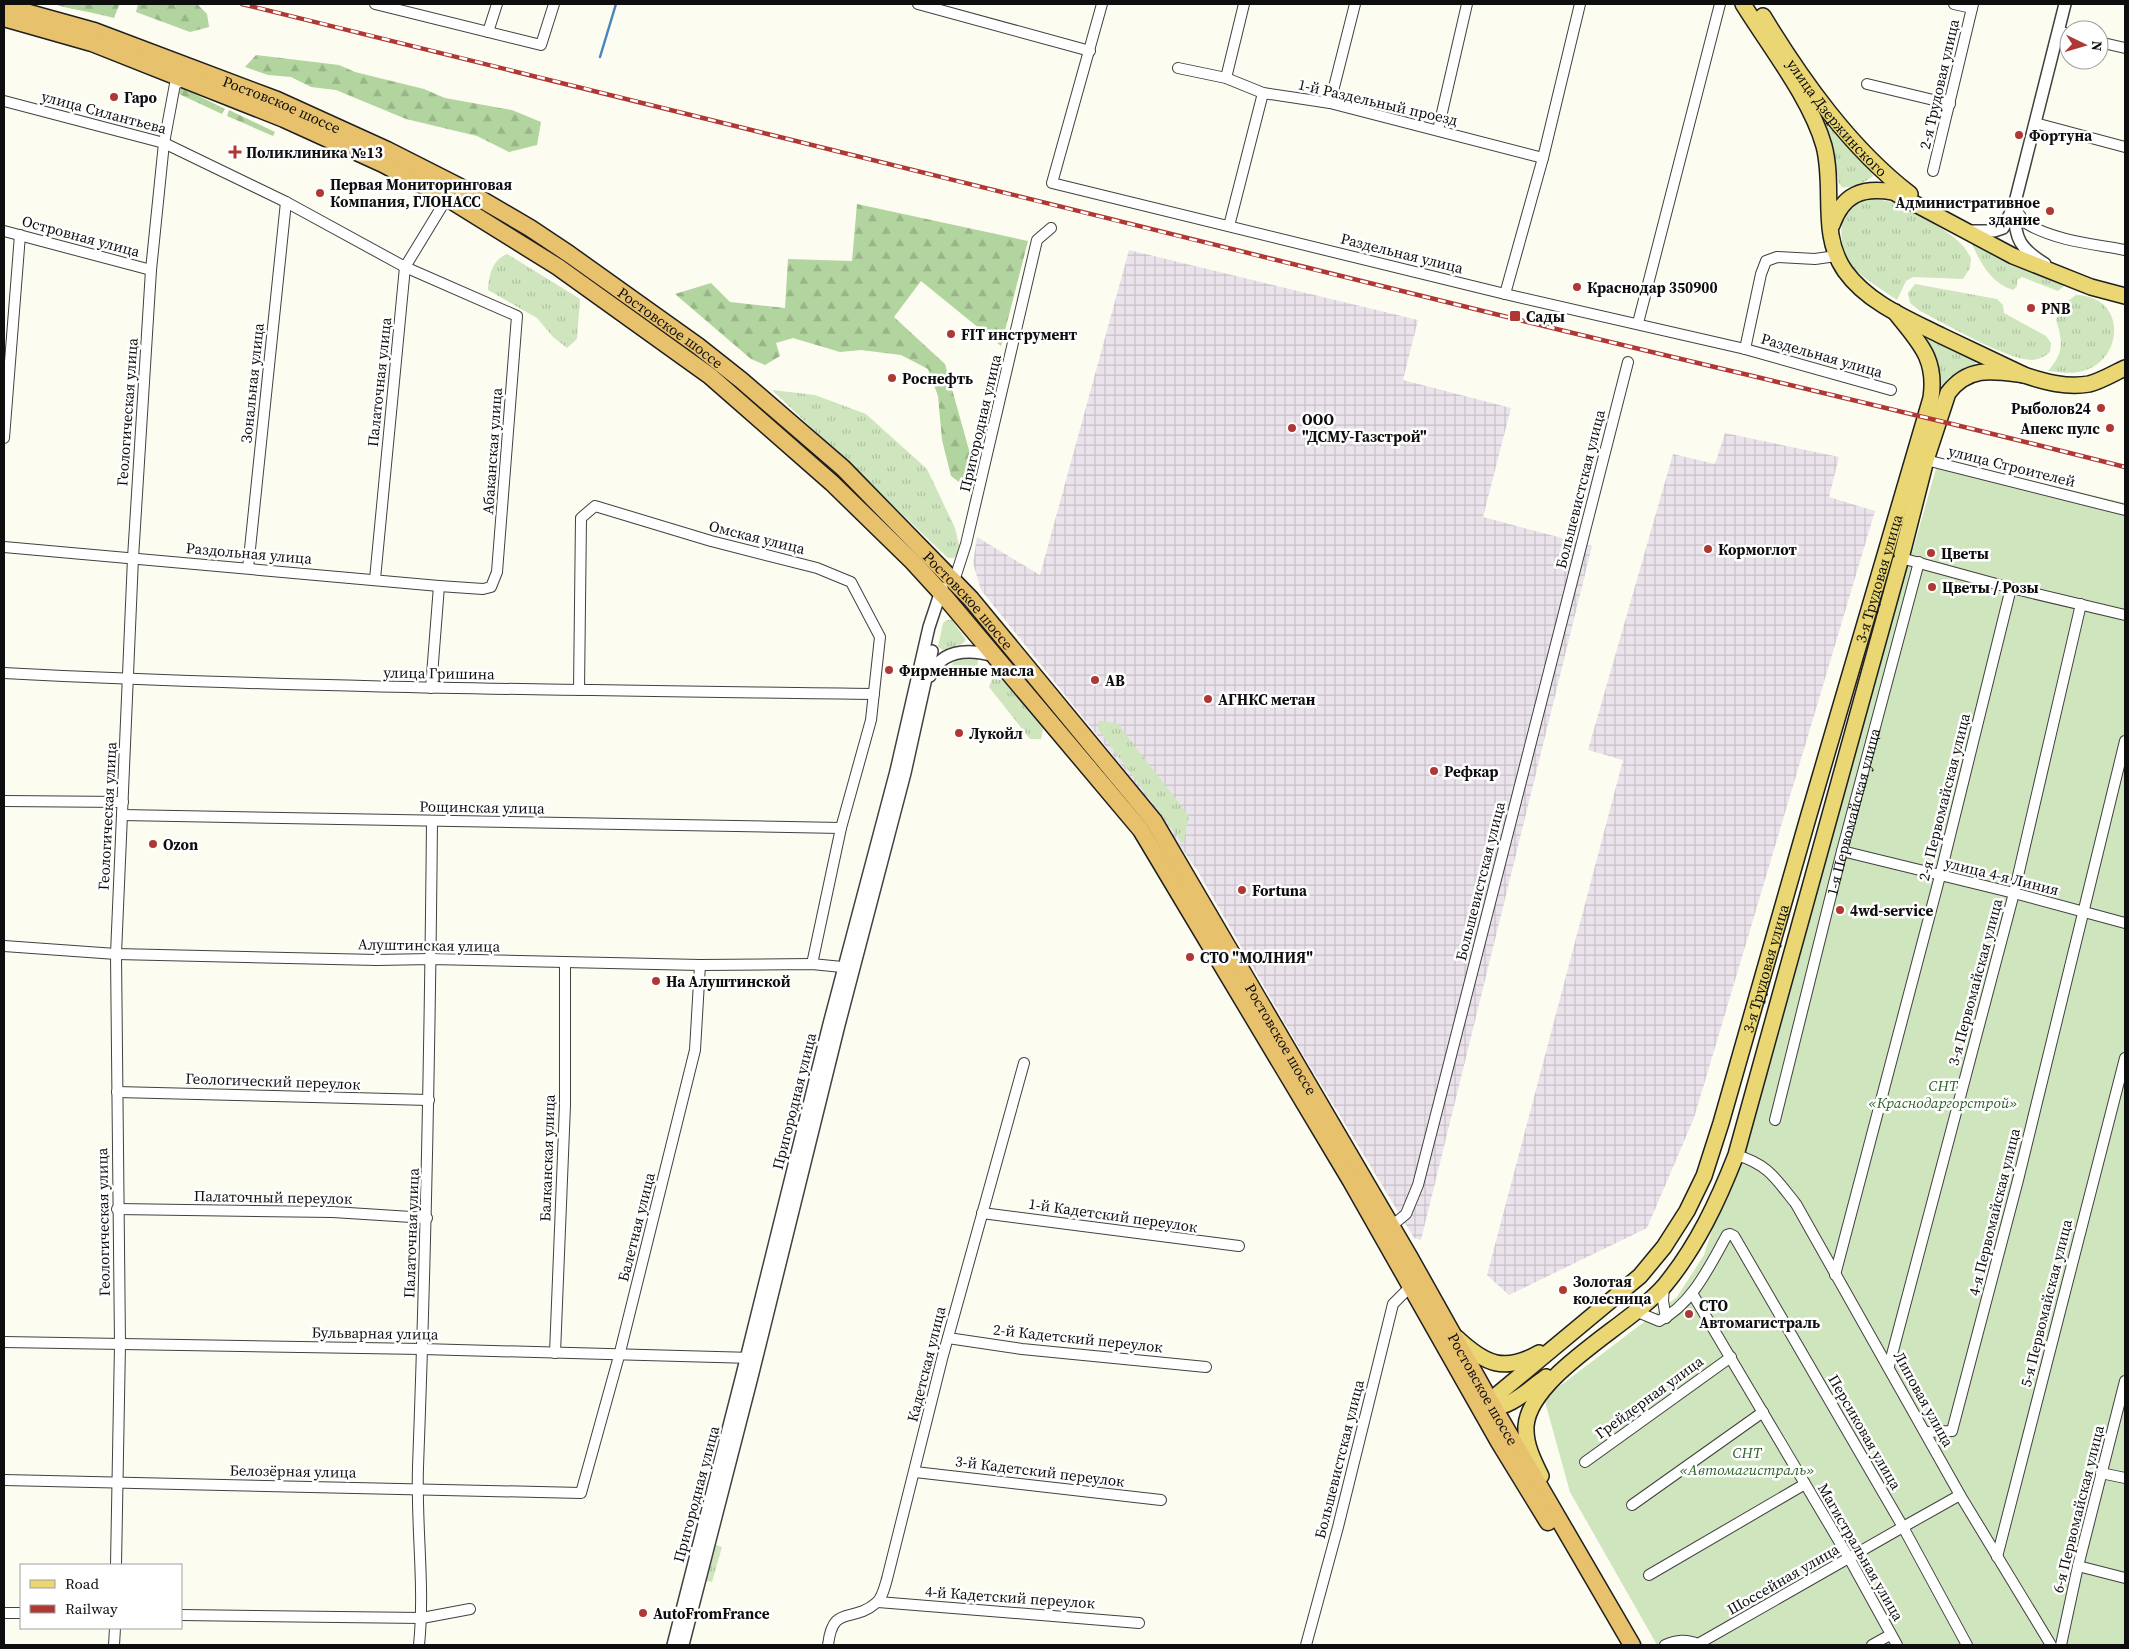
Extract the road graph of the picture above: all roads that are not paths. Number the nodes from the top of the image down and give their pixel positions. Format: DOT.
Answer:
graph roads {
  1 [pos="375,4"];
  2 [pos="498,4"];
  3 [pos="554,4"];
  4 [pos="918,4"];
  5 [pos="1102,4"];
  6 [pos="1244,4"];
  7 [pos="1355,4"];
  8 [pos="1467,4"];
  9 [pos="1580,4"];
  10 [pos="1720,4"];
  11 [pos="1743,4"];
  12 [pos="1755,4"];
  13 [pos="1954,4"];
  14 [pos="2065,4"];
  15 [pos="4,6"];
  16 [pos="1973,6"];
  17 [pos="945,7"];
  18 [pos="4,18"];
  19 [pos="2064,20"];
  20 [pos="488,32"];
  21 [pos="2109,44"];
  22 [pos="2125,48"];
  23 [pos="2059,49"];
  24 [pos="1090,51"];
  25 [pos="1178,68"];
  26 [pos="1226,78"];
  27 [pos="186,79"];
  28 [pos="1867,84"];
  29 [pos="1263,93"];
  30 [pos="4,101"];
  31 [pos="1330,103"];
  32 [pos="1950,104"];
  33 [pos="2035,123"];
  34 [pos="1438,130"];
  35 [pos="164,143"];
  36 [pos="2125,148"];
  37 [pos="1543,158"];
  38 [pos="1933,171"];
  39 [pos="447,198"];
  40 [pos="286,202"];
  41 [pos="2014,207"];
  42 [pos="1937,214"];
  43 [pos="1229,226"];
  44 [pos="1051,228"];
  45 [pos="4,231"];
  46 [pos="1830,231"];
  47 [pos="1966,231"];
  48 [pos="20,235"];
  49 [pos="2125,250"];
  50 [pos="1836,256"];
  51 [pos="405,267"];
  52 [pos="151,270"];
  53 [pos="2066,277"];
  54 [pos="1505,294"];
  55 [pos="2125,296"];
  56 [pos="1894,312"];
  57 [pos="517,316"];
  58 [pos="1638,323"];
  59 [pos="1745,349"];
  60 [pos="1628,362"];
  61 [pos="2125,368"];
  62 [pos="2024,375"];
  63 [pos="1891,390"];
  64 [pos="4,438"];
  65 [pos="1932,462"];
  66 [pos="2125,510"];
  67 [pos="4,547"];
  68 [pos="132,558"];
  69 [pos="1910,560"];
  70 [pos="248,568"];
  71 [pos="953,576"];
  72 [pos="375,580"];
  73 [pos="439,586"];
  74 [pos="491,587"];
  75 [pos="2010,588"];
  76 [pos="943,594"];
  77 [pos="2081,604"];
  78 [pos="2125,615"];
  79 [pos="995,656"];
  80 [pos="4,672"];
  81 [pos="129,679"];
  82 [pos="432,688"];
  83 [pos="579,690"];
  84 [pos="874,694"];
  85 [pos="921,698"];
  86 [pos="2125,741"];
  87 [pos="4,800"];
  88 [pos="123,802"];
  89 [pos="122,815"];
  90 [pos="432,821"];
  91 [pos="842,828"];
  92 [pos="1842,851"];
  93 [pos="1940,876"];
  94 [pos="2014,893"];
  95 [pos="2084,913"];
  96 [pos="2125,923"];
  97 [pos="4,946"];
  98 [pos="116,954"];
  99 [pos="431,959"];
  100 [pos="565,963"];
  101 [pos="812,964"];
  102 [pos="700,965"];
  103 [pos="849,967"];
  104 [pos="2125,1058"];
  105 [pos="1024,1063"];
  106 [pos="117,1092"];
  107 [pos="429,1100"];
  108 [pos="1775,1120"];
  109 [pos="1736,1155"];
  110 [pos="118,1209"];
  111 [pos="982,1212"];
  112 [pos="427,1218"];
  113 [pos="1386,1231"];
  114 [pos="1239,1246"];
  115 [pos="1835,1275"];
  116 [pos="1664,1285"];
  117 [pos="1411,1286"];
  118 [pos="1692,1293"];
  119 [pos="1635,1311"];
  120 [pos="1666,1318"];
  121 [pos="1622,1322"];
  122 [pos="1452,1333"];
  123 [pos="948,1338"];
  124 [pos="1564,1339"];
  125 [pos="4,1342"];
  126 [pos="120,1344"];
  127 [pos="422,1349"];
  128 [pos="554,1353"];
  129 [pos="619,1356"];
  130 [pos="1731,1357"];
  131 [pos="751,1358"];
  132 [pos="1889,1366"];
  133 [pos="1206,1367"];
  134 [pos="2125,1381"];
  135 [pos="2123,1395"];
  136 [pos="1473,1396"];
  137 [pos="1494,1408"];
  138 [pos="1763,1412"];
  139 [pos="1926,1432"];
  140 [pos="1495,1433"];
  141 [pos="1585,1462"];
  142 [pos="914,1472"];
  143 [pos="2101,1473"];
  144 [pos="2125,1478"];
  145 [pos="4,1480"];
  146 [pos="117,1482"];
  147 [pos="1805,1484"];
  148 [pos="417,1488"];
  149 [pos="581,1493"];
  150 [pos="1960,1496"];
  151 [pos="1161,1500"];
  152 [pos="1632,1505"];
  153 [pos="1902,1526"];
  154 [pos="1997,1557"];
  155 [pos="1849,1558"];
  156 [pos="116,1564"];
  157 [pos="1586,1565"];
  158 [pos="2078,1566"];
  159 [pos="1649,1575"];
  160 [pos="2125,1578"];
  161 [pos="878,1602"];
  162 [pos="470,1609"];
  163 [pos="4,1613"];
  164 [pos="20,1613"];
  165 [pos="182,1615"];
  166 [pos="422,1618"];
  167 [pos="1139,1623"];
  168 [pos="115,1629"];
  169 [pos="1890,1634"];
  170 [pos="114,1645"];
  171 [pos="419,1645"];
  172 [pos="673,1645"];
  173 [pos="683,1645"];
  174 [pos="828,1645"];
  175 [pos="1306,1645"];
  176 [pos="1620,1645"];
  177 [pos="1632,1645"];
  178 [pos="1665,1645"];
  179 [pos="1699,1645"];
  180 [pos="1872,1645"];
  181 [pos="1897,1645"];
  182 [pos="1967,1645"];
  183 [pos="2051,1645"];
  184 [pos="2061,1645"];
  1 -- 20 [label="street"];
  2 -- 20 [label="street"];
  3 -- 20 [label="street"];
  4 -- 17 [label="street"];
  5 -- 24 [label="street"];
  6 -- 26 [label="street"];
  7 -- 31 [label="street"];
  8 -- 34 [label="street"];
  9 -- 37 [label="street"];
  10 -- 58 [label="street"];
  11 -- 46 [label="main road, улица Дзержинского"];
  12 -- 42 [label="main road, улица Дзержинского"];
  13 -- 16 [label="street"];
  14 -- 19 [label="street"];
  15 -- 71 [label="highway, Ростовское шоссе"];
  16 -- 32 [label="street, 2-я Трудовая улица"];
  17 -- 24 [label="street"];
  18 -- 27 [label="highway, Ростовское шоссе"];
  21 -- 22 [label="street"];
  23 -- 33 [label="street"];
  24 -- 43 [label="street, Раздельная улица"];
  25 -- 26 [label="street, 1-й Раздельный проезд"];
  26 -- 29 [label="street, 1-й Раздельный проезд"];
  27 -- 35 [label="street, Геологическая улица"];
  27 -- 39 [label="highway, Ростовское шоссе"];
  28 -- 32 [label="street"];
  29 -- 31 [label="street, 1-й Раздельный проезд"];
  29 -- 43 [label="street"];
  30 -- 35 [label="street, улица Силантьева"];
  31 -- 34 [label="street, 1-й Раздельный проезд"];
  32 -- 38 [label="street, 2-я Трудовая улица"];
  33 -- 36 [label="street"];
  33 -- 41 [label="street"];
  34 -- 37 [label="street, 1-й Раздельный проезд"];
  35 -- 40 [label="street, улица Силантьева"];
  35 -- 52 [label="street, Геологическая улица"];
  37 -- 54 [label="street"];
  39 -- 51 [label="street, Палаточная улица"];
  39 -- 76 [label="highway, Ростовское шоссе"];
  40 -- 51 [label="street, улица Силантьева"];
  40 -- 70 [label="street, Зональная улица"];
  41 -- 47 [label="street"];
  41 -- 49 [label="street"];
  41 -- 53 [label="street"];
  42 -- 46 [label="main road"];
  42 -- 47 [label="main road"];
  43 -- 54 [label="street, Раздельная улица"];
  44 -- 71 [label="street, Пригородная улица"];
  45 -- 48 [label="street, Островная улица"];
  46 -- 50 [label="main road, улица Дзержинского"];
  47 -- 53 [label="main road"];
  48 -- 52 [label="street, Островная улица"];
  48 -- 64 [label="street"];
  50 -- 56 [label="main road"];
  50 -- 59 [label="street, Раздельная улица"];
  51 -- 57 [label="street, улица Силантьева"];
  51 -- 72 [label="street, Палаточная улица"];
  52 -- 68 [label="street, Геологическая улица"];
  53 -- 55 [label="main road"];
  54 -- 58 [label="street, Раздельная улица"];
  56 -- 62 [label="main road"];
  56 -- 124 [label="main road, 3-я Трудовая улица"];
  57 -- 74 [label="street, Абаканская улица"];
  58 -- 59 [label="street, Раздельная улица"];
  59 -- 63 [label="street, Раздельная улица"];
  60 -- 113 [label="street, Большевистская улица"];
  61 -- 62 [label="main road"];
  62 -- 65 [label="main road, 1-я Первомайская улица"];
  65 -- 66 [label="street, улица Строителей"];
  65 -- 69 [label="main road, 1-я Первомайская улица"];
  67 -- 68 [label="street, Раздольная улица"];
  68 -- 70 [label="street, Раздольная улица"];
  68 -- 81 [label="street, Геологическая улица"];
  69 -- 75 [label="street"];
  69 -- 92 [label="street, 1-я Первомайская улица"];
  69 -- 109 [label="main road, 3-я Трудовая улица"];
  70 -- 72 [label="street, Раздольная улица"];
  71 -- 76 [label="street, Пригородная улица"];
  71 -- 113 [label="highway, Ростовское шоссе"];
  72 -- 73 [label="street, Раздольная улица"];
  73 -- 74 [label="street, Раздольная улица"];
  73 -- 82 [label="street"];
  75 -- 77 [label="street"];
  75 -- 93 [label="street, 2-я Первомайская улица"];
  76 -- 79 [label="highway, Ростовское шоссе"];
  76 -- 85 [label="street, Пригородная улица"];
  76 -- 103 [label="street, Пригородная улица"];
  77 -- 78 [label="street"];
  77 -- 94 [label="street, 3-я Первомайская улица"];
  79 -- 85 [label="street"];
  79 -- 113 [label="highway, Ростовское шоссе"];
  80 -- 81 [label="street, улица Гришина"];
  81 -- 82 [label="street, улица Гришина"];
  81 -- 88 [label="street, Геологическая улица"];
  82 -- 83 [label="street, улица Гришина"];
  83 -- 84 [label="street, улица Гришина"];
  83 -- 84 [label="street, Омская улица"];
  84 -- 91 [label="street"];
  85 -- 103 [label="street, Пригородная улица"];
  86 -- 95 [label="street, 4-я Первомайская улица"];
  87 -- 88 [label="street"];
  88 -- 89 [label="street, Геологическая улица"];
  89 -- 90 [label="street, Рощинская улица"];
  89 -- 98 [label="street, Геологическая улица"];
  90 -- 91 [label="street, Рощинская улица"];
  90 -- 99 [label="street, Палаточная улица"];
  91 -- 101 [label="street"];
  92 -- 93 [label="street, улица 4-я Линия"];
  92 -- 108 [label="street, 1-я Первомайская улица"];
  93 -- 94 [label="street, улица 4-я Линия"];
  93 -- 115 [label="street, 2-я Первомайская улица"];
  94 -- 95 [label="street, улица 4-я Линия"];
  94 -- 132 [label="street, 3-я Первомайская улица"];
  95 -- 96 [label="street, улица 4-я Линия"];
  95 -- 139 [label="street, 4-я Первомайская улица"];
  97 -- 98 [label="street, Алуштинская улица"];
  98 -- 99 [label="street, Алуштинская улица"];
  98 -- 106 [label="street, Геологическая улица"];
  99 -- 100 [label="street, Алуштинская улица"];
  99 -- 107 [label="street, Палаточная улица"];
  100 -- 102 [label="street, Алуштинская улица"];
  100 -- 128 [label="street, Балканская улица"];
  101 -- 102 [label="street, Алуштинская улица"];
  101 -- 103 [label="street, Алуштинская улица"];
  102 -- 129 [label="street, Балетная улица"];
  103 -- 131 [label="street, Пригородная улица"];
  104 -- 154 [label="street, 5-я Первомайская улица"];
  105 -- 111 [label="street, Кадетская улица"];
  106 -- 107 [label="street, Геологический переулок"];
  106 -- 110 [label="street, Геологическая улица"];
  107 -- 112 [label="street, Палаточная улица"];
  109 -- 115 [label="street, Липовая улица"];
  109 -- 116 [label="main road"];
  110 -- 112 [label="street, Палаточный переулок"];
  110 -- 126 [label="street, Геологическая улица"];
  111 -- 114 [label="street, 1-й Кадетский переулок"];
  111 -- 123 [label="street, Кадетская улица"];
  112 -- 127 [label="street, Палаточная улица"];
  113 -- 117 [label="highway, Ростовское шоссе"];
  113 -- 122 [label="highway, Ростовское шоссе"];
  115 -- 132 [label="street, Липовая улица"];
  116 -- 119 [label="main road"];
  116 -- 120 [label="street"];
  117 -- 136 [label="highway, Ростовское шоссе"];
  117 -- 175 [label="street, Большевистская улица"];
  118 -- 120 [label="street"];
  118 -- 130 [label="street, Магистральная улица"];
  118 -- 153 [label="street, Персиковая улица"];
  119 -- 120 [label="street"];
  119 -- 121 [label="main road"];
  121 -- 137 [label="main road"];
  121 -- 157 [label="main road"];
  122 -- 124 [label="main road"];
  122 -- 137 [label="highway, Ростовское шоссе"];
  123 -- 133 [label="street, 2-й Кадетский переулок"];
  123 -- 142 [label="street, Кадетская улица"];
  124 -- 137 [label="main road, 3-я Трудовая улица"];
  125 -- 126 [label="street, Бульварная улица"];
  126 -- 127 [label="street, Бульварная улица"];
  126 -- 146 [label="street, Геологическая улица"];
  127 -- 128 [label="street, Бульварная улица"];
  127 -- 148 [label="street, Палаточная улица"];
  128 -- 129 [label="street, Бульварная улица"];
  129 -- 131 [label="street, Бульварная улица"];
  129 -- 149 [label="street, Балетная улица"];
  130 -- 138 [label="street, Магистральная улица"];
  130 -- 141 [label="street, Грейдерная улица"];
  131 -- 172 [label="street, Пригородная улица"];
  131 -- 173 [label="street, Пригородная улица"];
  132 -- 139 [label="street, Липовая улица"];
  134 -- 135 [label="street, 6-я Первомайская улица"];
  135 -- 143 [label="street, 6-я Первомайская улица"];
  136 -- 137 [label="main road"];
  136 -- 140 [label="highway, Ростовское шоссе"];
  137 -- 140 [label="main road"];
  137 -- 157 [label="highway, Ростовское шоссе"];
  138 -- 147 [label="street, Магистральная улица"];
  138 -- 152 [label="street"];
  139 -- 150 [label="street, Липовая улица"];
  140 -- 176 [label="highway, Ростовское шоссе"];
  142 -- 151 [label="street, 3-й Кадетский переулок"];
  142 -- 161 [label="street, Кадетская улица"];
  143 -- 144 [label="street"];
  143 -- 158 [label="street, 6-я Первомайская улица"];
  145 -- 146 [label="street, Белозёрная улица"];
  146 -- 148 [label="street, Белозёрная улица"];
  146 -- 156 [label="street, Геологическая улица"];
  147 -- 155 [label="street, Магистральная улица"];
  147 -- 159 [label="street"];
  148 -- 149 [label="street, Белозёрная улица"];
  148 -- 166 [label="street, Палаточная улица"];
  150 -- 153 [label="street, Шоссейная улица"];
  150 -- 154 [label="street, Липовая улица"];
  153 -- 155 [label="street, Шоссейная улица"];
  153 -- 182 [label="street, Персиковая улица"];
  154 -- 183 [label="street, Липовая улица"];
  155 -- 169 [label="street, Магистральная улица"];
  155 -- 179 [label="street, Шоссейная улица"];
  157 -- 177 [label="highway, Ростовское шоссе"];
  158 -- 160 [label="street"];
  158 -- 184 [label="street, 6-я Первомайская улица"];
  161 -- 167 [label="street, 4-й Кадетский переулок"];
  161 -- 174 [label="street"];
  162 -- 166 [label="street"];
  163 -- 164 [label="street"];
  165 -- 166 [label="street"];
  166 -- 171 [label="street, Палаточная улица"];
  168 -- 170 [label="street"];
  169 -- 180 [label="street"];
  169 -- 181 [label="street, Магистральная улица"];
  178 -- 179 [label="street"];
}
